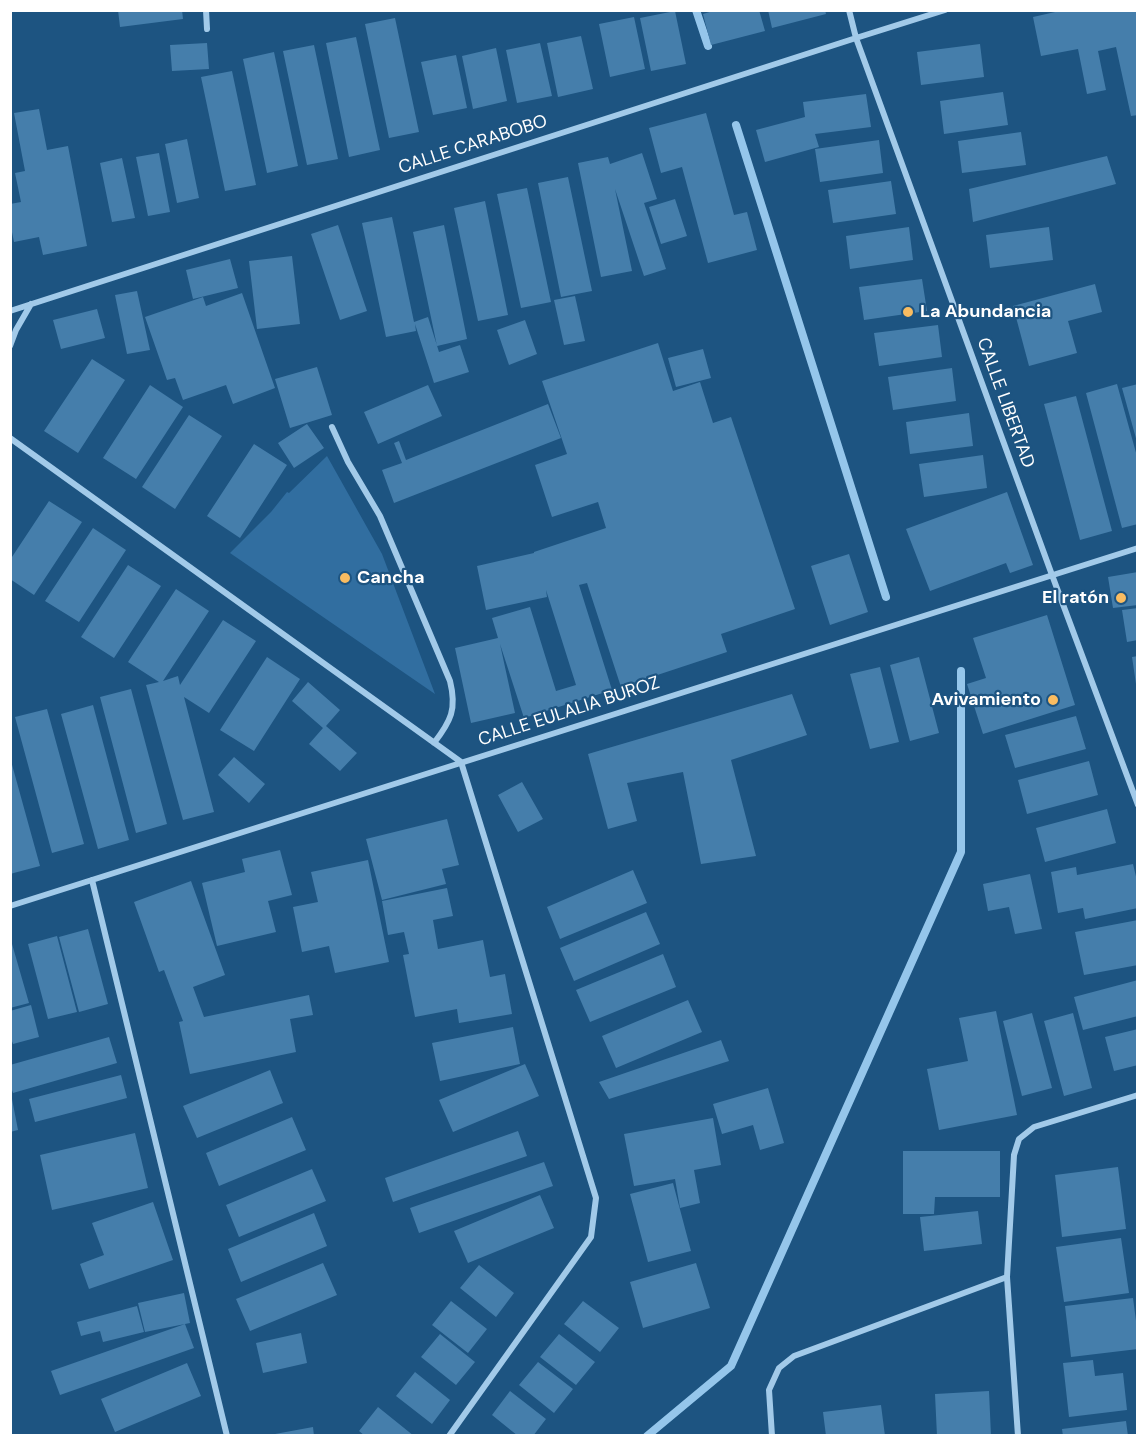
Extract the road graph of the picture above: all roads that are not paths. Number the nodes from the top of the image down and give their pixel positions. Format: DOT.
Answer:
graph roads {
  1 [pos="206,10"];
  2 [pos="849,10"];
  3 [pos="945,10"];
  4 [pos="207,29"];
  5 [pos="856,38"];
  6 [pos="31,304"];
  7 [pos="10,311"];
  8 [pos="10,346"];
  9 [pos="332,427"];
  10 [pos="10,438"];
  11 [pos="1137,548"];
  12 [pos="1052,575"];
  13 [pos="434,742"];
  14 [pos="460,762"];
  15 [pos="1137,805"];
  16 [pos="92,880"];
  17 [pos="10,906"];
  18 [pos="1137,1095"];
  19 [pos="1007,1277"];
  20 [pos="227,1436"];
  21 [pos="449,1436"];
  22 [pos="772,1436"];
  23 [pos="1018,1436"];
  1 -- 4 [label="street"];
  2 -- 5 [label="street, CALLE LIBERTAD"];
  3 -- 5 [label="street, CALLE CARABOBO"];
  5 -- 6 [label="street, CALLE CARABOBO"];
  5 -- 12 [label="street, CALLE LIBERTAD"];
  6 -- 7 [label="street, CALLE CARABOBO"];
  6 -- 8 [label="street"];
  9 -- 13 [label="street"];
  10 -- 13 [label="street"];
  11 -- 12 [label="street, CALLE EULALIA BUROZ"];
  12 -- 14 [label="street, CALLE EULALIA BUROZ"];
  12 -- 15 [label="street, CALLE LIBERTAD"];
  13 -- 14 [label="street"];
  14 -- 16 [label="street, CALLE EULALIA BUROZ"];
  14 -- 21 [label="street"];
  16 -- 17 [label="street, CALLE EULALIA BUROZ"];
  16 -- 20 [label="street"];
  18 -- 19 [label="street"];
  19 -- 22 [label="street"];
  19 -- 23 [label="street"];
}
